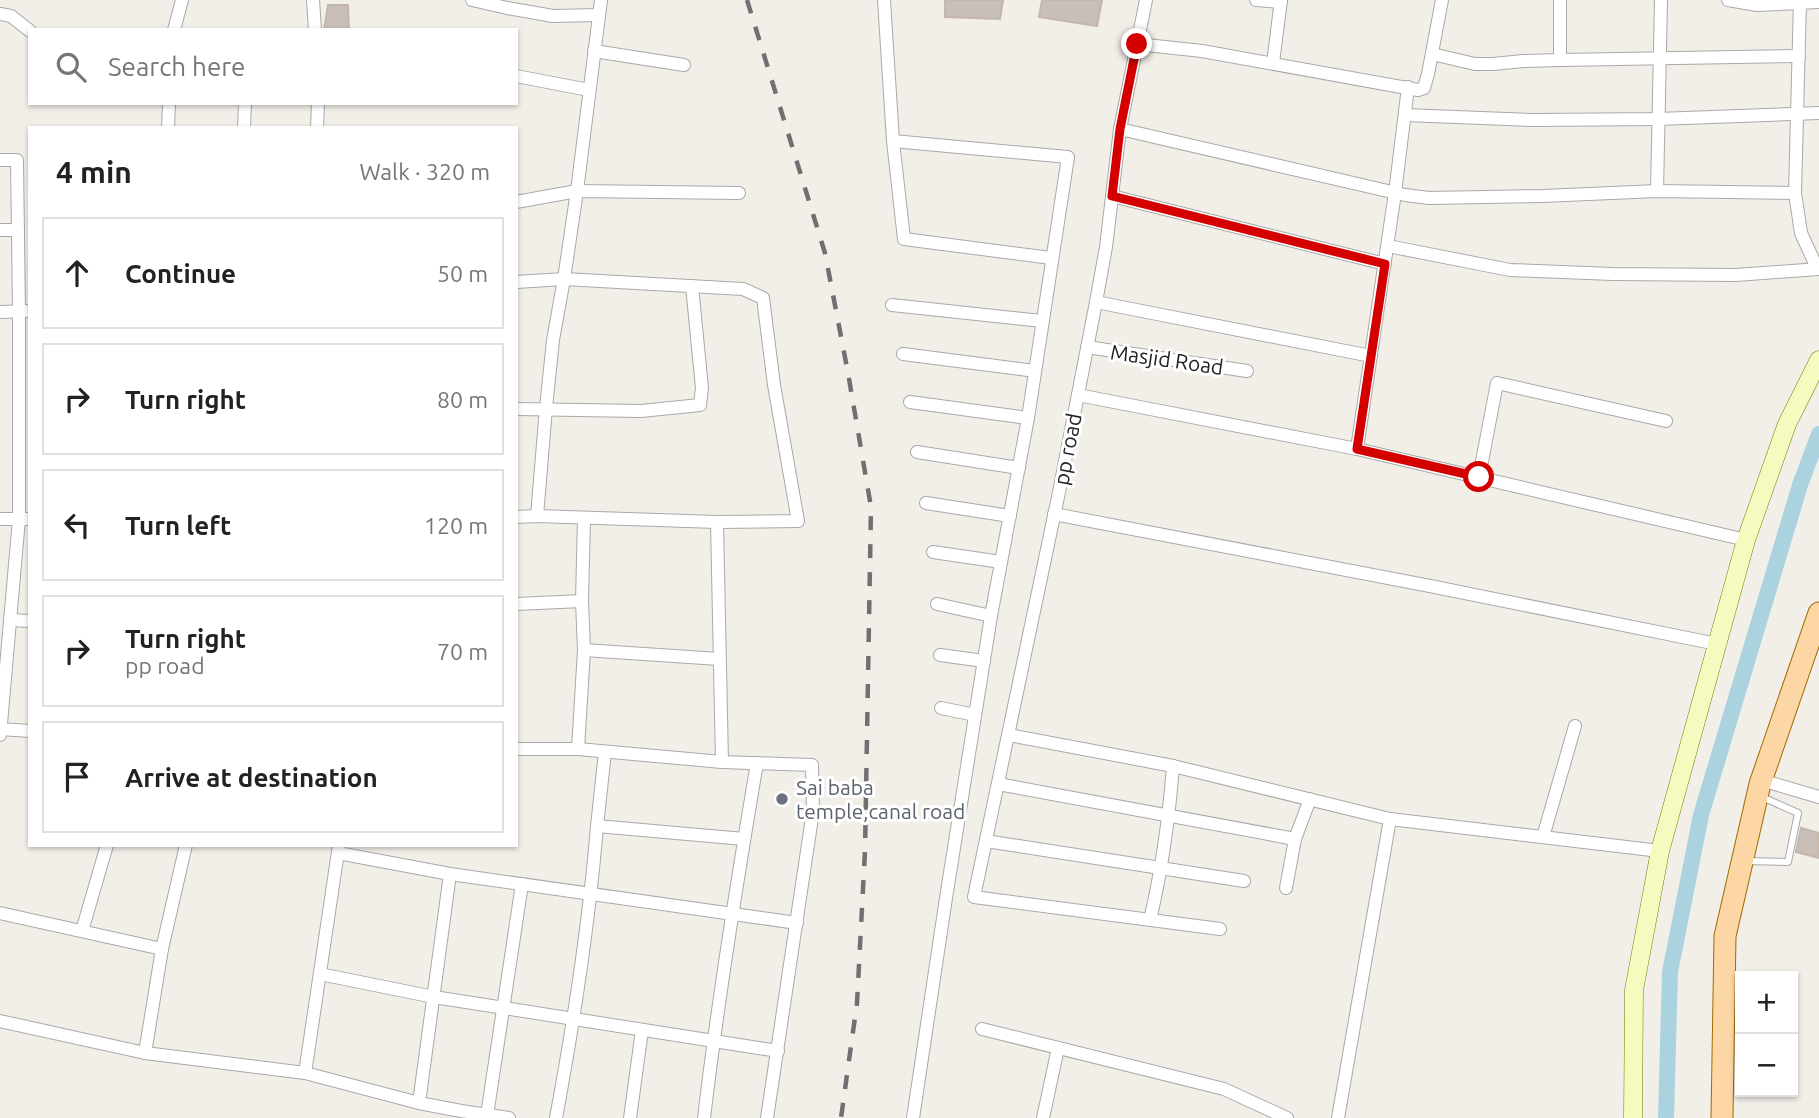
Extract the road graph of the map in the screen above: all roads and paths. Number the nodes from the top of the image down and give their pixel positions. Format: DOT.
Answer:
graph roads {
  1 [pos="182,0"];
  2 [pos="313,0"];
  3 [pos="472,0"];
  4 [pos="601,0"];
  5 [pos="884,0"];
  6 [pos="1146,0"];
  7 [pos="1256,0"];
  8 [pos="1442,0"];
  9 [pos="1560,0"];
  10 [pos="1661,0"];
  11 [pos="1728,0"];
  12 [pos="1281,1"];
  13 [pos="1800,1"];
  14 [pos="1819,2"];
  15 [pos="0,14"];
  16 [pos="599,15"];
  17 [pos="175,28"];
  18 [pos="316,28"];
  19 [pos="28,29"];
  20 [pos="1137,44"];
  21 [pos="594,51"];
  22 [pos="1432,54"];
  23 [pos="1660,57"];
  24 [pos="1799,57"];
  25 [pos="1560,60"];
  26 [pos="1273,63"];
  27 [pos="684,65"];
  28 [pos="518,76"];
  29 [pos="1408,87"];
  30 [pos="589,90"];
  31 [pos="169,105"];
  32 [pos="245,105"];
  33 [pos="318,105"];
  34 [pos="1798,113"];
  35 [pos="1819,113"];
  36 [pos="1405,115"];
  37 [pos="1658,120"];
  38 [pos="168,126"];
  39 [pos="244,126"];
  40 [pos="317,126"];
  41 [pos="1120,129"];
  42 [pos="893,141"];
  43 [pos="0,160"];
  44 [pos="577,191"];
  45 [pos="1657,191"];
  46 [pos="1795,192"];
  47 [pos="739,193"];
  48 [pos="1395,193"];
  49 [pos="1112,196"];
  50 [pos="518,202"];
  51 [pos="0,230"];
  52 [pos="18,230"];
  53 [pos="1388,246"];
  54 [pos="1051,258"];
  55 [pos="1385,264"];
  56 [pos="1818,266"];
  57 [pos="564,279"];
  58 [pos="518,282"];
  59 [pos="692,286"];
  60 [pos="1096,302"];
  61 [pos="892,305"];
  62 [pos="24,311"];
  63 [pos="0,312"];
  64 [pos="1042,321"];
  65 [pos="1087,347"];
  66 [pos="903,354"];
  67 [pos="1371,356"];
  68 [pos="1819,360"];
  69 [pos="1035,371"];
  70 [pos="1247,371"];
  71 [pos="1077,395"];
  72 [pos="910,402"];
  73 [pos="546,408"];
  74 [pos="518,409"];
  75 [pos="24,412"];
  76 [pos="1028,418"];
  77 [pos="1666,421"];
  78 [pos="1357,449"];
  79 [pos="917,452"];
  80 [pos="1019,468"];
  81 [pos="1479,477"];
  82 [pos="926,503"];
  83 [pos="1054,514"];
  84 [pos="537,516"];
  85 [pos="1010,516"];
  86 [pos="518,517"];
  87 [pos="583,518"];
  88 [pos="0,519"];
  89 [pos="24,519"];
  90 [pos="717,522"];
  91 [pos="1746,540"];
  92 [pos="933,552"];
  93 [pos="1002,562"];
  94 [pos="582,601"];
  95 [pos="518,604"];
  96 [pos="937,604"];
  97 [pos="1819,613"];
  98 [pos="991,617"];
  99 [pos="10,620"];
  100 [pos="28,621"];
  101 [pos="1717,644"];
  102 [pos="584,650"];
  103 [pos="940,655"];
  104 [pos="719,659"];
  105 [pos="984,661"];
  106 [pos="941,708"];
  107 [pos="975,715"];
  108 [pos="1575,726"];
  109 [pos="0,731"];
  110 [pos="28,731"];
  111 [pos="1009,735"];
  112 [pos="518,749"];
  113 [pos="578,749"];
  114 [pos="605,752"];
  115 [pos="722,762"];
  116 [pos="757,763"];
  117 [pos="1173,766"];
  118 [pos="998,784"];
  119 [pos="1759,788"];
  120 [pos="1819,797"];
  121 [pos="1310,799"];
  122 [pos="1169,816"];
  123 [pos="1391,819"];
  124 [pos="597,826"];
  125 [pos="1543,837"];
  126 [pos="744,839"];
  127 [pos="1294,839"];
  128 [pos="986,841"];
  129 [pos="106,847"];
  130 [pos="186,847"];
  131 [pos="339,849"];
  132 [pos="1660,851"];
  133 [pos="1742,861"];
  134 [pos="1161,868"];
  135 [pos="450,874"];
  136 [pos="1244,881"];
  137 [pos="522,884"];
  138 [pos="1286,888"];
  139 [pos="592,894"];
  140 [pos="0,913"];
  141 [pos="732,914"];
  142 [pos="1150,920"];
  143 [pos="797,923"];
  144 [pos="1220,929"];
  145 [pos="82,932"];
  146 [pos="162,949"];
  147 [pos="320,974"];
  148 [pos="434,997"];
  149 [pos="504,1008"];
  150 [pos="574,1019"];
  151 [pos="0,1021"];
  152 [pos="982,1029"];
  153 [pos="642,1030"];
  154 [pos="713,1041"];
  155 [pos="1058,1048"];
  156 [pos="778,1051"];
  157 [pos="145,1053"];
  158 [pos="305,1073"];
  159 [pos="419,1103"];
  160 [pos="487,1115"];
  161 [pos="509,1118"];
  162 [pos="556,1118"];
  163 [pos="630,1118"];
  164 [pos="704,1118"];
  165 [pos="767,1118"];
  166 [pos="913,1118"];
  167 [pos="1043,1118"];
  168 [pos="1287,1118"];
  169 [pos="1338,1118"];
  170 [pos="1633,1118"];
  171 [pos="1722,1118"];
  1 -- 17 [label="street"];
  2 -- 18 [label="street"];
  3 -- 16 [label="street"];
  4 -- 16 [label="street"];
  5 -- 42 [label="street"];
  6 -- 20 [label="street, pp road"];
  7 -- 12 [label="street"];
  8 -- 22 [label="street"];
  9 -- 25 [label="street"];
  10 -- 23 [label="street"];
  11 -- 13 [label="street"];
  12 -- 26 [label="street"];
  13 -- 14 [label="street"];
  13 -- 24 [label="street"];
  15 -- 19 [label="street"];
  16 -- 21 [label="street"];
  20 -- 26 [label="street"];
  20 -- 41 [label="street, pp road"];
  21 -- 27 [label="street"];
  21 -- 30 [label="street"];
  22 -- 25 [label="street"];
  22 -- 29 [label="street"];
  23 -- 24 [label="street"];
  23 -- 25 [label="street"];
  23 -- 37 [label="street"];
  24 -- 34 [label="street"];
  26 -- 29 [label="street"];
  28 -- 30 [label="street"];
  29 -- 36 [label="street"];
  30 -- 44 [label="street"];
  31 -- 38 [label="street"];
  32 -- 39 [label="street"];
  33 -- 40 [label="street"];
  34 -- 35 [label="street"];
  34 -- 37 [label="street"];
  34 -- 46 [label="street"];
  36 -- 37 [label="street"];
  36 -- 48 [label="street"];
  37 -- 45 [label="street"];
  41 -- 48 [label="street"];
  41 -- 49 [label="street, pp road"];
  42 -- 54 [label="street"];
  42 -- 54 [label="street"];
  43 -- 52 [label="street"];
  44 -- 47 [label="street"];
  44 -- 50 [label="street"];
  44 -- 57 [label="street"];
  45 -- 46 [label="street"];
  45 -- 48 [label="street"];
  46 -- 56 [label="street"];
  48 -- 53 [label="street"];
  49 -- 55 [label="street"];
  49 -- 60 [label="street, pp road"];
  51 -- 52 [label="street"];
  52 -- 62 [label="street"];
  53 -- 55 [label="street"];
  53 -- 56 [label="street"];
  54 -- 64 [label="street"];
  55 -- 67 [label="street"];
  57 -- 58 [label="street"];
  57 -- 59 [label="street"];
  57 -- 73 [label="street"];
  59 -- 73 [label="street"];
  59 -- 90 [label="street"];
  60 -- 65 [label="street, pp road"];
  60 -- 67 [label="street"];
  61 -- 64 [label="street"];
  62 -- 63 [label="street"];
  62 -- 75 [label="street"];
  64 -- 69 [label="street"];
  65 -- 70 [label="street, Masjid Road"];
  65 -- 71 [label="street, pp road"];
  66 -- 69 [label="street"];
  67 -- 78 [label="street"];
  68 -- 91 [label="main road"];
  69 -- 76 [label="street"];
  71 -- 78 [label="street"];
  71 -- 83 [label="street, pp road"];
  72 -- 76 [label="street"];
  73 -- 74 [label="street"];
  73 -- 84 [label="street"];
  75 -- 89 [label="street"];
  76 -- 80 [label="street"];
  77 -- 81 [label="street"];
  78 -- 81 [label="street"];
  79 -- 80 [label="street"];
  80 -- 85 [label="street"];
  81 -- 91 [label="street"];
  82 -- 85 [label="street"];
  83 -- 101 [label="street"];
  83 -- 111 [label="street, pp road"];
  84 -- 86 [label="street"];
  84 -- 87 [label="street"];
  85 -- 93 [label="street"];
  87 -- 90 [label="street"];
  87 -- 94 [label="street"];
  88 -- 89 [label="street"];
  89 -- 99 [label="street"];
  90 -- 104 [label="street"];
  91 -- 101 [label="main road"];
  92 -- 93 [label="street"];
  93 -- 98 [label="street"];
  94 -- 95 [label="street"];
  94 -- 102 [label="street"];
  96 -- 98 [label="street"];
  97 -- 119 [label="main road"];
  98 -- 105 [label="street"];
  99 -- 100 [label="street"];
  99 -- 109 [label="street"];
  101 -- 132 [label="main road"];
  102 -- 104 [label="street"];
  102 -- 113 [label="street"];
  103 -- 105 [label="street"];
  104 -- 115 [label="street"];
  105 -- 107 [label="street"];
  106 -- 107 [label="street"];
  107 -- 166 [label="street"];
  108 -- 125 [label="street"];
  109 -- 110 [label="street"];
  111 -- 117 [label="street"];
  111 -- 118 [label="street, pp road"];
  112 -- 113 [label="street"];
  113 -- 114 [label="street"];
  114 -- 115 [label="street"];
  114 -- 124 [label="street"];
  115 -- 116 [label="street"];
  116 -- 126 [label="street"];
  116 -- 143 [label="street"];
  117 -- 121 [label="street"];
  117 -- 122 [label="street"];
  118 -- 122 [label="street"];
  118 -- 128 [label="street, pp road"];
  119 -- 120 [label="street"];
  119 -- 133 [label="main road"];
  119 -- 133 [label="lane"];
  121 -- 123 [label="street"];
  121 -- 127 [label="street"];
  122 -- 127 [label="street"];
  122 -- 134 [label="street"];
  123 -- 125 [label="street"];
  123 -- 169 [label="street"];
  124 -- 126 [label="street"];
  124 -- 139 [label="street"];
  125 -- 132 [label="street"];
  126 -- 141 [label="street"];
  127 -- 138 [label="street"];
  128 -- 134 [label="street"];
  128 -- 142 [label="street, pp road"];
  129 -- 145 [label="street"];
  130 -- 146 [label="street"];
  131 -- 135 [label="street"];
  131 -- 147 [label="street"];
  132 -- 170 [label="main road"];
  133 -- 171 [label="main road"];
  134 -- 136 [label="street"];
  134 -- 142 [label="street"];
  135 -- 137 [label="street"];
  135 -- 148 [label="street"];
  137 -- 139 [label="street"];
  137 -- 149 [label="street"];
  139 -- 141 [label="street"];
  139 -- 150 [label="street"];
  140 -- 145 [label="street"];
  141 -- 143 [label="street"];
  141 -- 154 [label="street"];
  142 -- 144 [label="street"];
  143 -- 156 [label="street"];
  145 -- 146 [label="street"];
  146 -- 157 [label="street"];
  147 -- 148 [label="street"];
  147 -- 158 [label="street"];
  148 -- 149 [label="street"];
  148 -- 159 [label="street"];
  149 -- 150 [label="street"];
  149 -- 160 [label="street"];
  150 -- 153 [label="street"];
  150 -- 162 [label="street"];
  151 -- 157 [label="street"];
  152 -- 155 [label="street"];
  153 -- 154 [label="street"];
  153 -- 163 [label="street"];
  154 -- 156 [label="street"];
  154 -- 164 [label="street"];
  155 -- 167 [label="street"];
  155 -- 168 [label="street"];
  156 -- 165 [label="street"];
  157 -- 158 [label="street"];
  158 -- 159 [label="street"];
  159 -- 160 [label="street"];
  160 -- 161 [label="street"];
}
